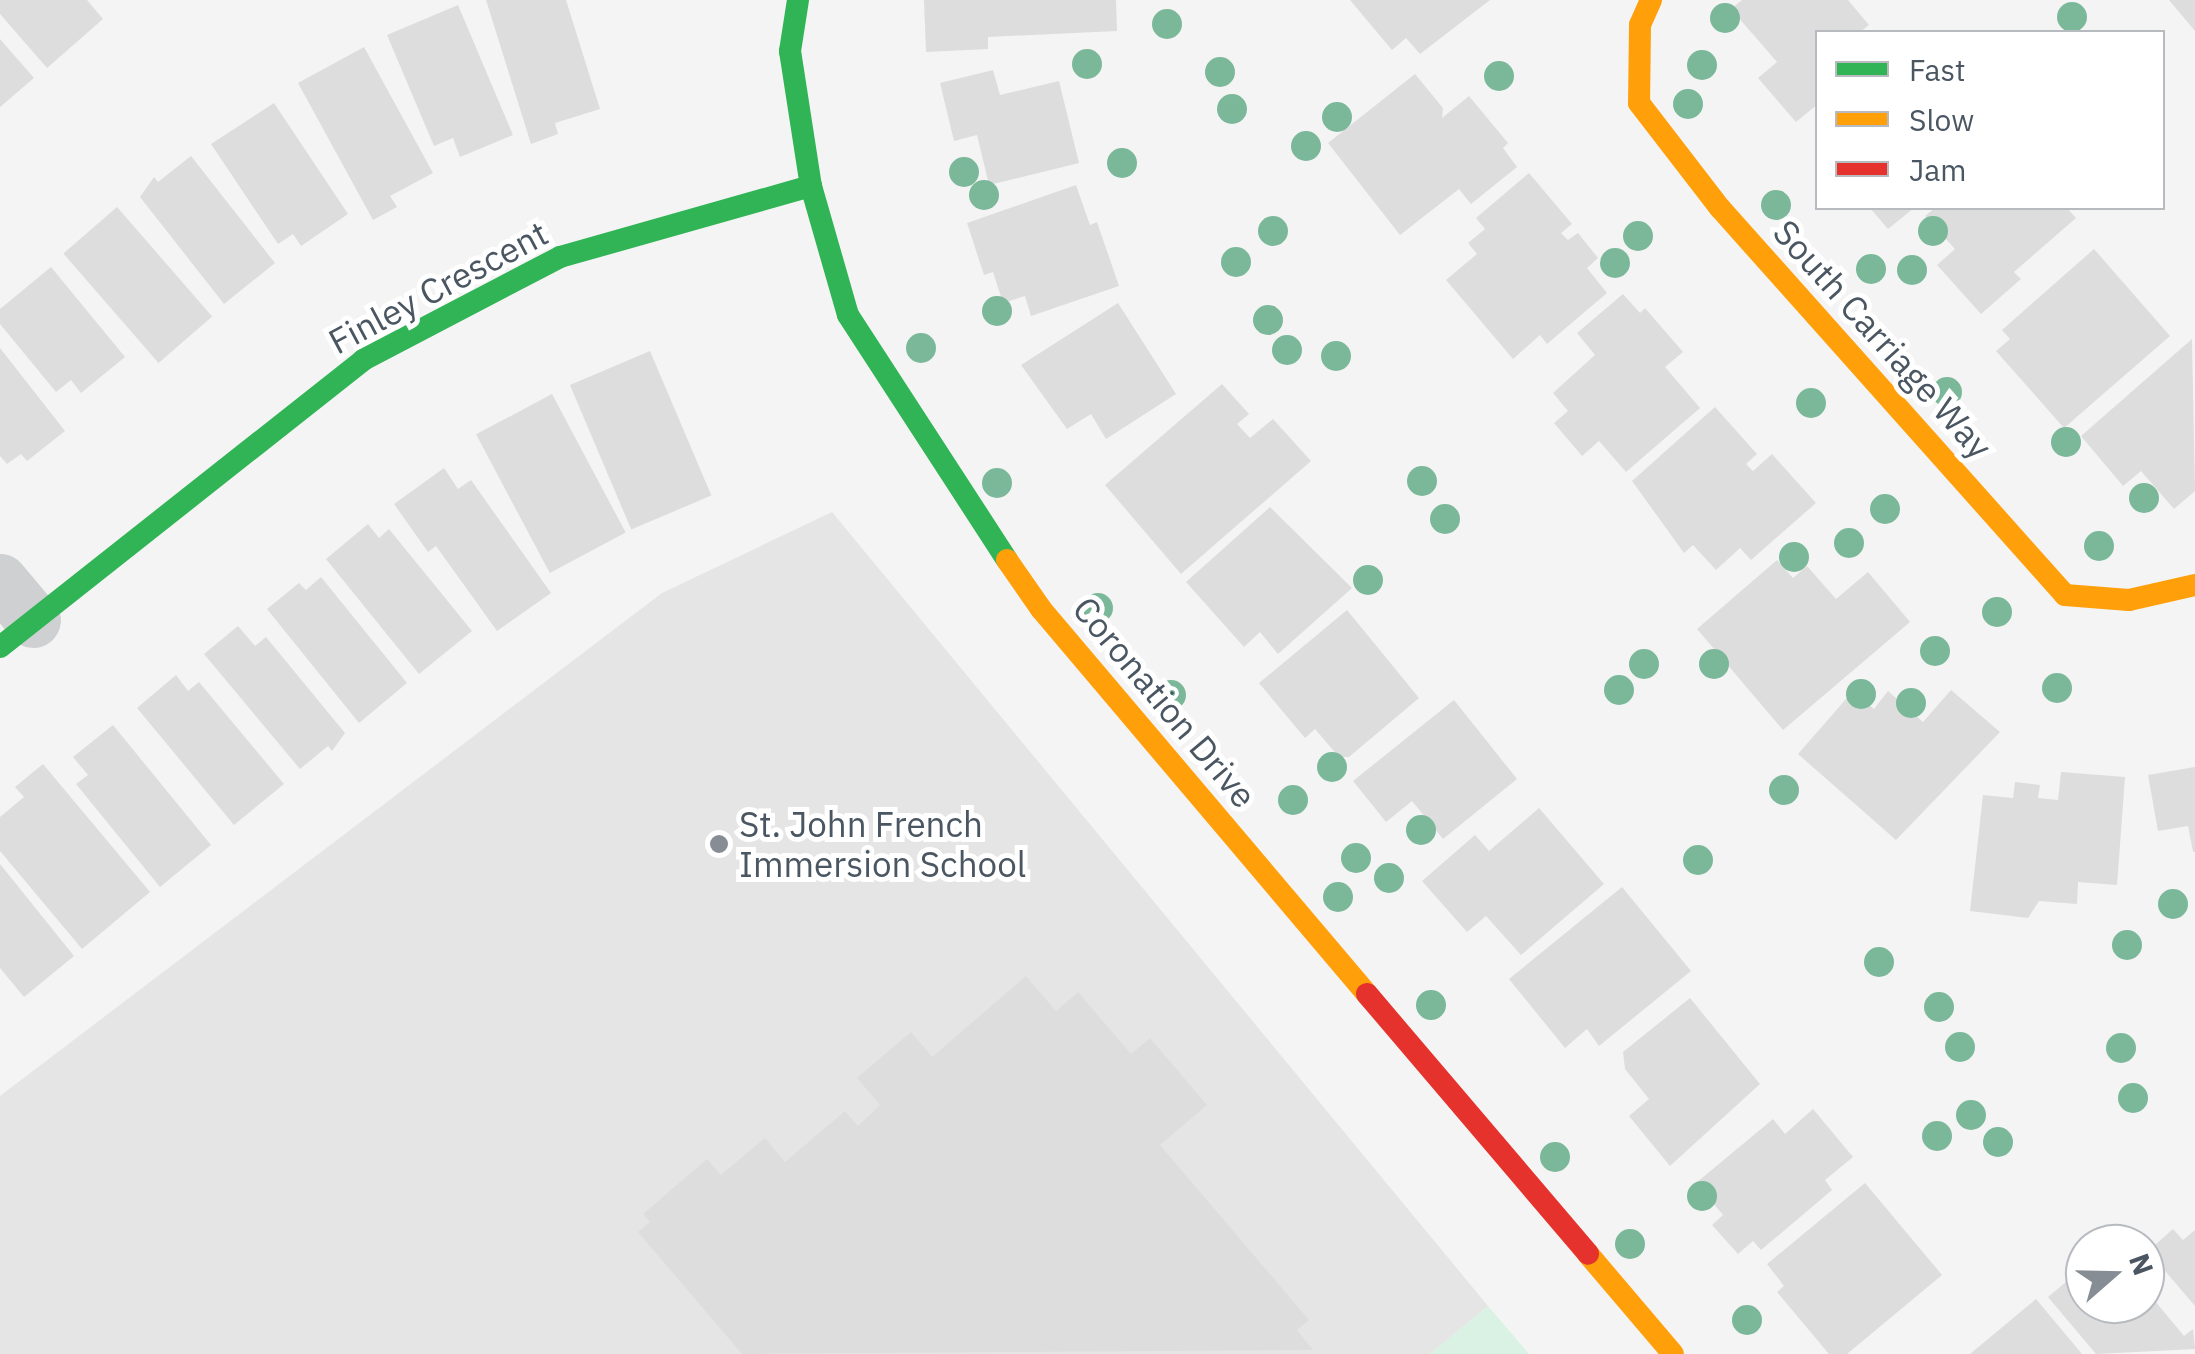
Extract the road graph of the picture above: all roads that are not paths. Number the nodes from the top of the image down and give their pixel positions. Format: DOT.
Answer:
graph roads {
  1 [pos="798,0"];
  2 [pos="1652,0"];
  3 [pos="811,186"];
  4 [pos="2195,585"];
  5 [pos="11,616"];
  6 [pos="1673,1354"];
  1 -- 3 [label="street, Coronation Drive"];
  2 -- 4 [label="street, South Carriage Way"];
  3 -- 5 [label="street, Finley Crescent"];
  3 -- 6 [label="street, Coronation Drive"];
}
